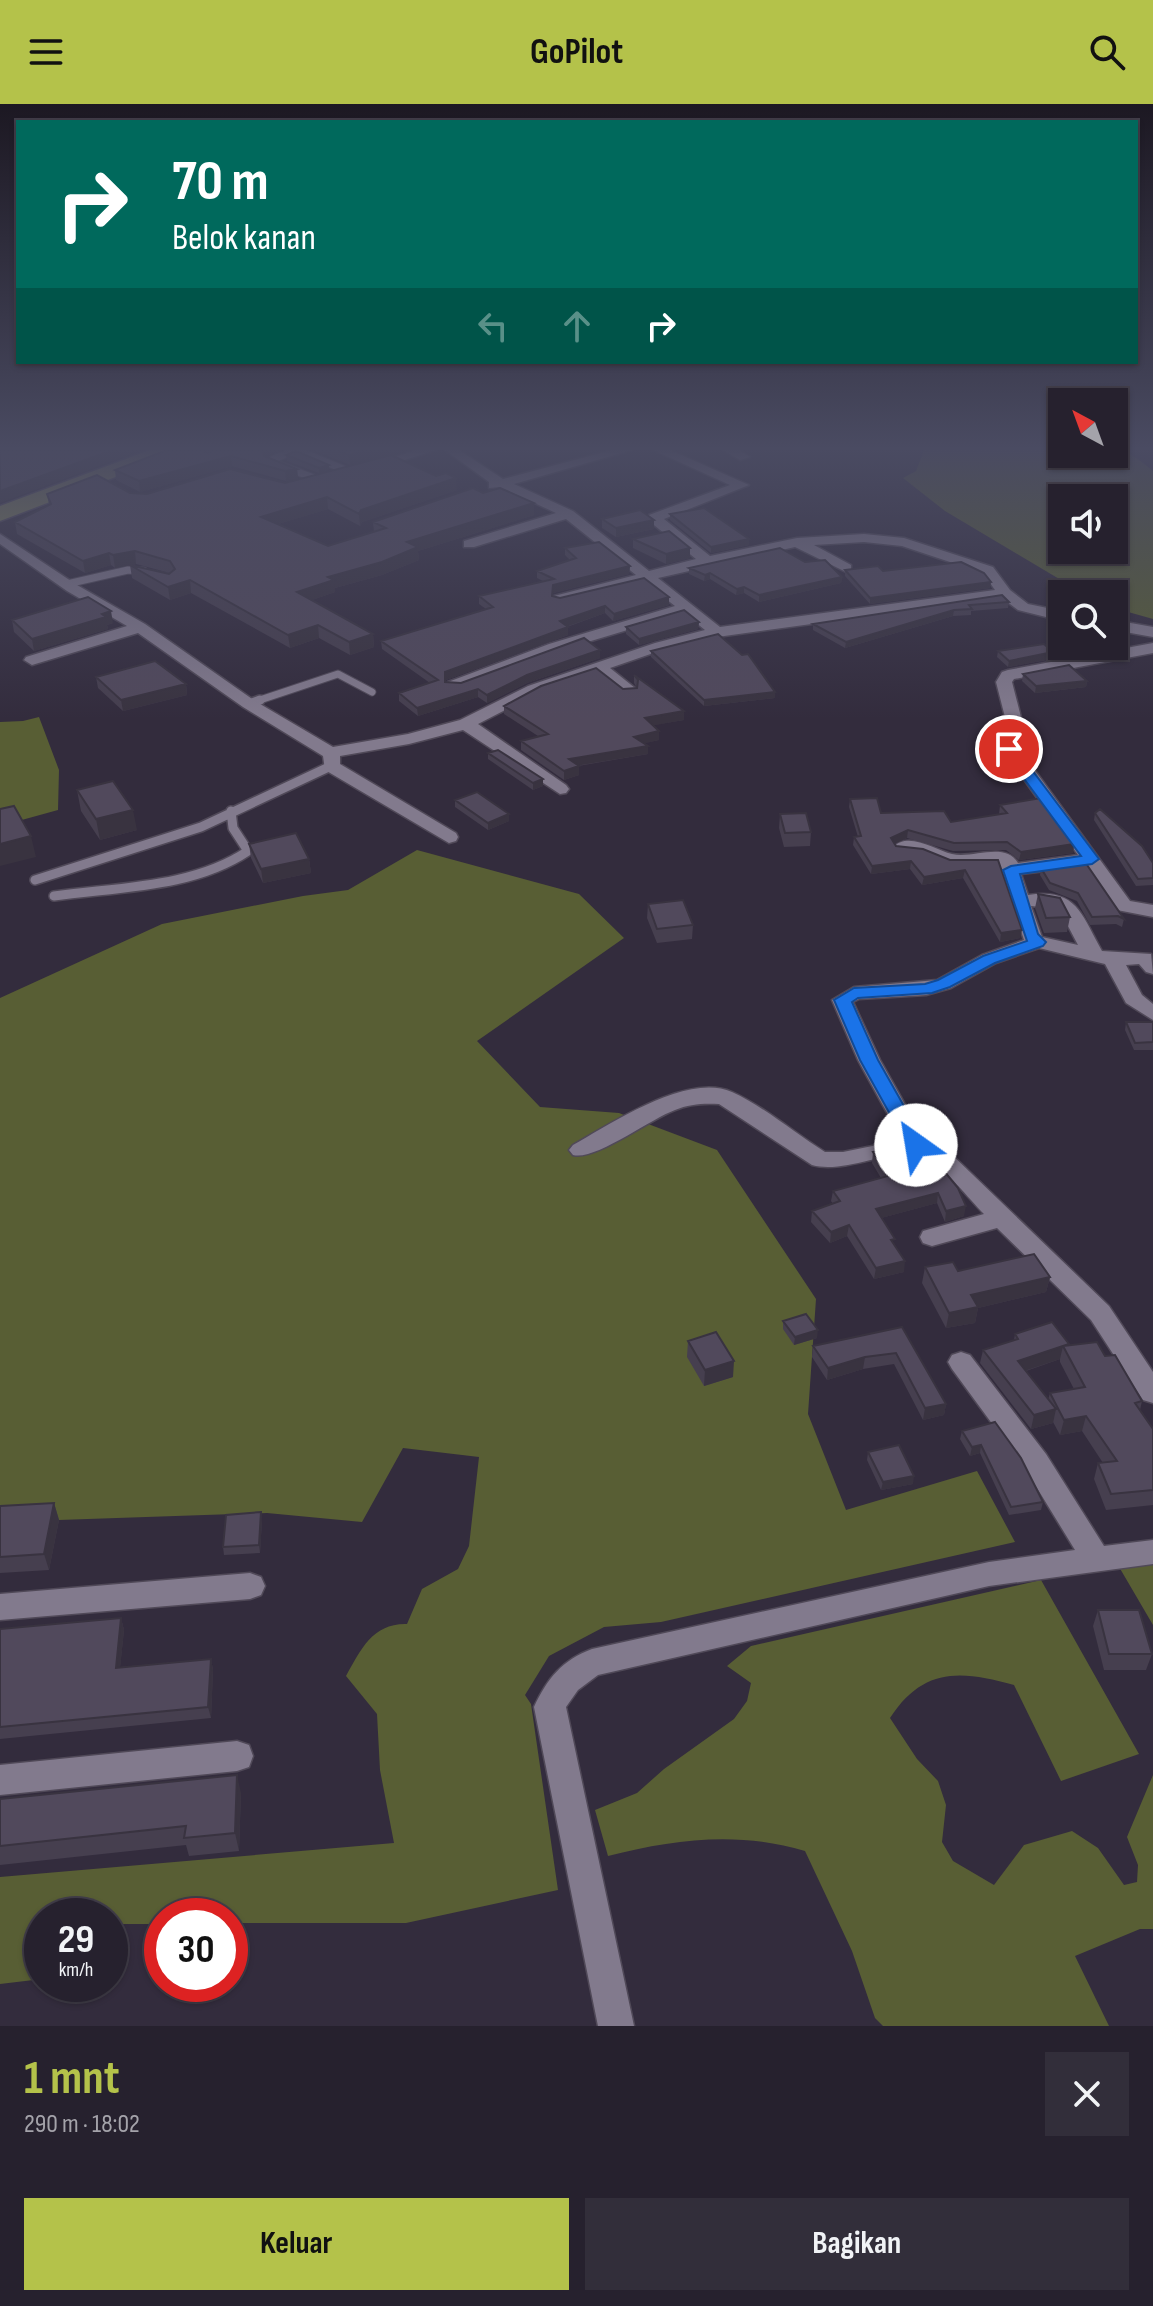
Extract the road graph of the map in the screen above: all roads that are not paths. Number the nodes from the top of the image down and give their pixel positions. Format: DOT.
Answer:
graph roads {
  1 [pos="2,540"];
  2 [pos="483,540"];
  3 [pos="611,540"];
  4 [pos="672,540"];
  5 [pos="836,540"];
  6 [pos="881,540"];
  7 [pos="797,542"];
  8 [pos="469,544"];
  9 [pos="707,561"];
  10 [pos="846,568"];
  11 [pos="152,572"];
  12 [pos="648,575"];
  13 [pos="67,584"];
  14 [pos="1005,593"];
  15 [pos="559,599"];
  16 [pos="684,608"];
  17 [pos="1048,613"];
  18 [pos="140,627"];
  19 [pos="1128,628"];
  20 [pos="717,632"];
  21 [pos="1153,632"];
  22 [pos="1153,648"];
  23 [pos="32,660"];
  24 [pos="598,667"];
  25 [pos="454,685"];
  26 [pos="629,691"];
  27 [pos="372,692"];
  28 [pos="249,704"];
  29 [pos="466,724"];
  30 [pos="331,760"];
  31 [pos="560,789"];
  32 [pos="231,811"];
  33 [pos="449,837"];
  34 [pos="902,847"];
  35 [pos="1092,859"];
  36 [pos="1011,870"];
  37 [pos="35,880"];
  38 [pos="54,896"];
  39 [pos="1020,900"];
  40 [pos="1153,911"];
  41 [pos="1037,942"];
  42 [pos="1093,954"];
  43 [pos="1113,960"];
  44 [pos="1153,968"];
  45 [pos="1153,1014"];
  46 [pos="916,1145"];
  47 [pos="581,1150"];
  48 [pos="1002,1218"];
  49 [pos="932,1237"];
  50 [pos="961,1362"];
  51 [pos="1153,1393"];
  52 [pos="1153,1552"];
  53 [pos="1097,1560"];
  54 [pos="250,1586"];
  55 [pos="0,1607"];
  56 [pos="237,1756"];
  57 [pos="0,1780"];
  58 [pos="616,2026"];
  1 -- 13 [label="street"];
  2 -- 8 [label="street"];
  3 -- 12 [label="street"];
  4 -- 9 [label="street"];
  5 -- 7 [label="street"];
  6 -- 14 [label="street"];
  7 -- 9 [label="street"];
  7 -- 10 [label="street"];
  9 -- 12 [label="street"];
  11 -- 13 [label="lane"];
  12 -- 15 [label="street"];
  12 -- 16 [label="street"];
  13 -- 18 [label="street"];
  14 -- 17 [label="street"];
  14 -- 20 [label="street"];
  16 -- 20 [label="street"];
  16 -- 25 [label="street"];
  18 -- 23 [label="street"];
  18 -- 28 [label="street"];
  19 -- 21 [label="street"];
  20 -- 24 [label="street"];
  22 -- 35 [label="street"];
  24 -- 26 [label="street"];
  24 -- 29 [label="street"];
  27 -- 28 [label="lane"];
  28 -- 30 [label="street"];
  29 -- 30 [label="street"];
  29 -- 31 [label="street"];
  30 -- 32 [label="lane"];
  30 -- 33 [label="street"];
  32 -- 37 [label="lane"];
  32 -- 38 [label="lane"];
  34 -- 36 [label="street"];
  35 -- 36 [label="street"];
  35 -- 40 [label="street"];
  36 -- 39 [label="street"];
  39 -- 41 [label="street"];
  39 -- 42 [label="street"];
  41 -- 42 [label="street"];
  41 -- 46 [label="street"];
  42 -- 43 [label="street"];
  43 -- 44 [label="street"];
  43 -- 45 [label="street"];
  46 -- 47 [label="street"];
  46 -- 48 [label="street"];
  48 -- 49 [label="street"];
  48 -- 51 [label="street"];
  50 -- 53 [label="street"];
  52 -- 53 [label="street"];
  53 -- 58 [label="street"];
  54 -- 55 [label="street"];
  56 -- 57 [label="street"];
}
